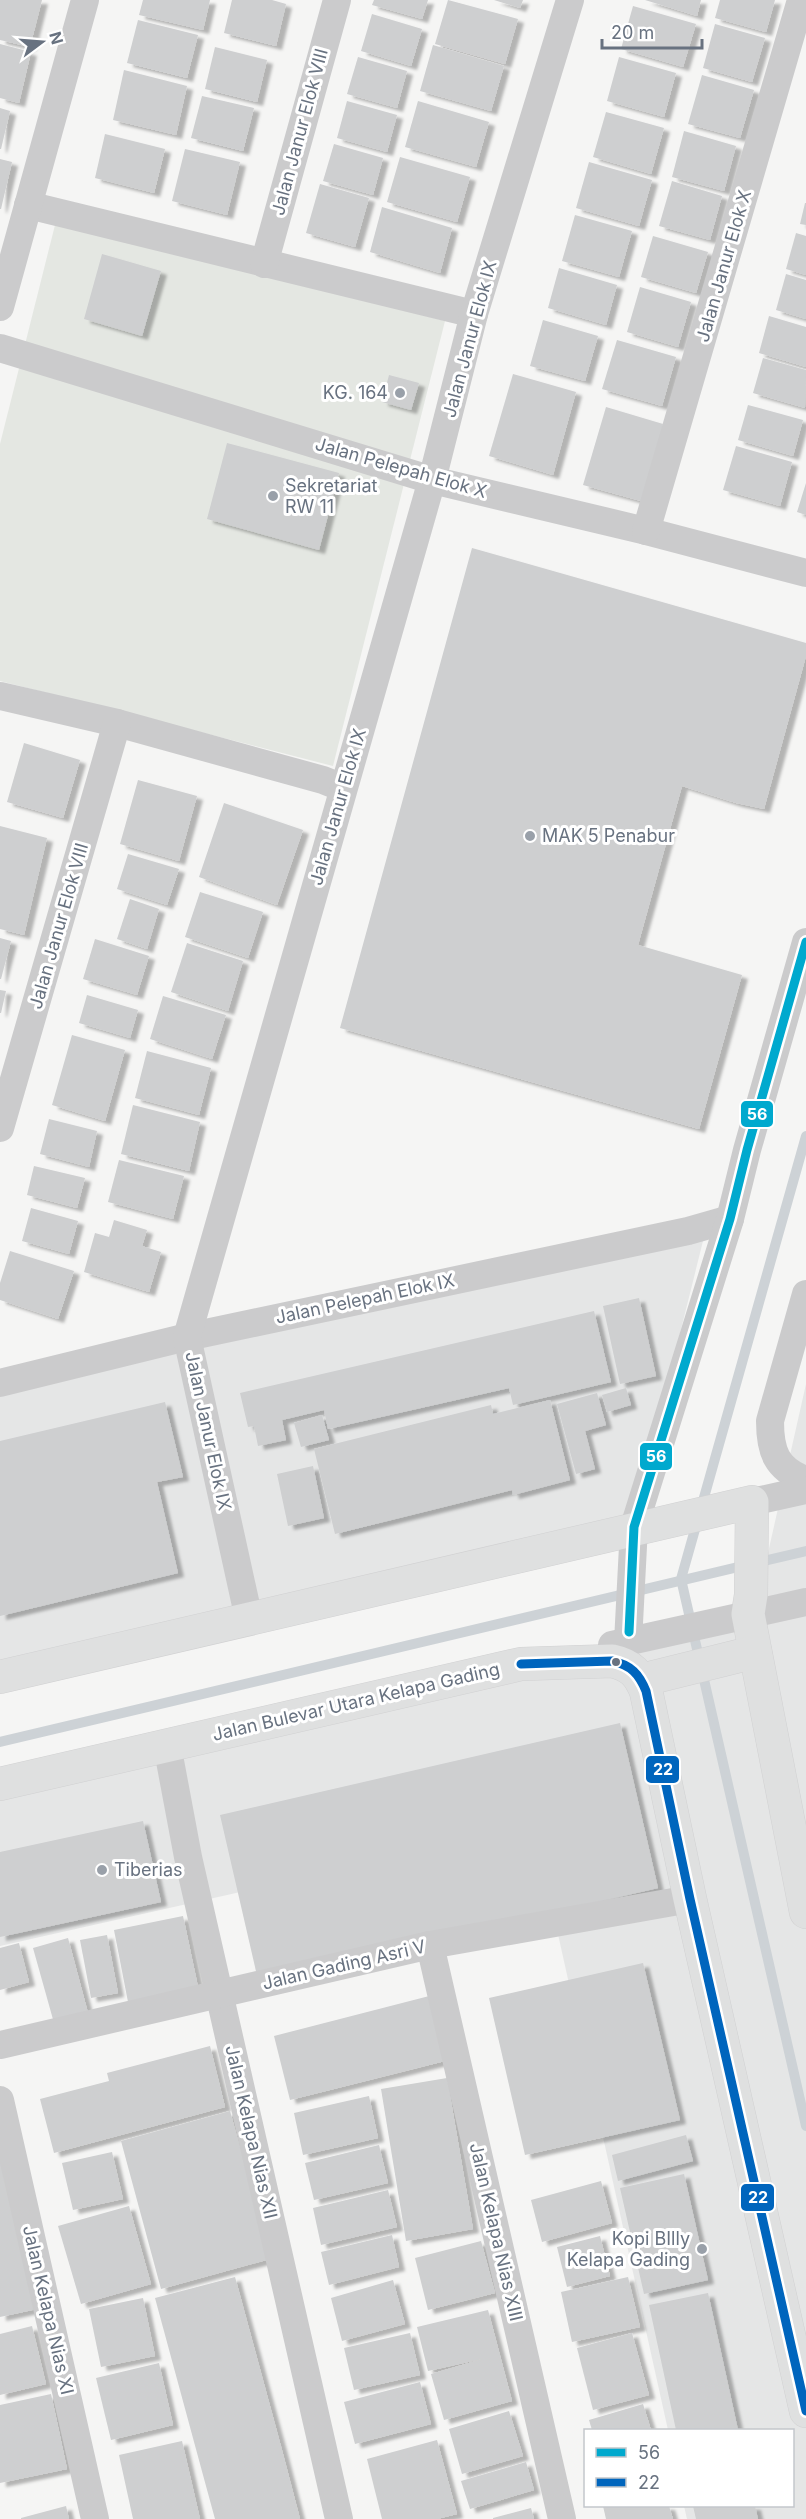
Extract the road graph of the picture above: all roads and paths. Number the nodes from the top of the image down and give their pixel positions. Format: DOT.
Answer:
graph roads {
  1 [pos="85,0"];
  2 [pos="337,0"];
  3 [pos="570,0"];
  4 [pos="801,0"];
  5 [pos="28,205"];
  6 [pos="264,264"];
  7 [pos="0,307"];
  8 [pos="474,314"];
  9 [pos="0,348"];
  10 [pos="432,480"];
  11 [pos="646,531"];
  12 [pos="806,573"];
  13 [pos="0,696"];
  14 [pos="117,723"];
  15 [pos="343,788"];
  16 [pos="806,942"];
  17 [pos="0,1128"];
  18 [pos="730,1219"];
  19 [pos="806,1294"];
  20 [pos="187,1337"];
  21 [pos="0,1383"];
  22 [pos="806,1480"];
  23 [pos="806,1490"];
  24 [pos="745,1509"];
  25 [pos="641,1533"];
  26 [pos="806,1602"];
  27 [pos="742,1609"];
  28 [pos="249,1619"];
  29 [pos="634,1633"];
  30 [pos="755,1652"];
  31 [pos="521,1664"];
  32 [pos="0,1677"];
  33 [pos="642,1680"];
  34 [pos="168,1745"];
  35 [pos="0,1784"];
  36 [pos="801,1870"];
  37 [pos="690,1899"];
  38 [pos="806,1912"];
  39 [pos="429,1945"];
  40 [pos="219,1994"];
  41 [pos="0,2045"];
  42 [pos="0,2100"];
  43 [pos="806,2411"];
  44 [pos="95,2519"];
  45 [pos="339,2519"];
  46 [pos="562,2519"];
  1 -- 5 [label="street"];
  2 -- 6 [label="street, Jalan Janur Elok VIII"];
  3 -- 8 [label="street, Jalan Janur Elok IX"];
  4 -- 11 [label="street, Jalan Janur Elok X"];
  5 -- 6 [label="street"];
  5 -- 7 [label="street"];
  6 -- 8 [label="street"];
  8 -- 10 [label="street, Jalan Janur Elok IX"];
  9 -- 10 [label="street, Jalan Pelepah Elok X"];
  10 -- 11 [label="street, Jalan Pelepah Elok X"];
  10 -- 15 [label="street, Jalan Janur Elok IX"];
  11 -- 12 [label="street, Jalan Pelepah Elok X"];
  13 -- 14 [label="street"];
  14 -- 15 [label="street"];
  14 -- 17 [label="street, Jalan Janur Elok VIII"];
  15 -- 20 [label="street, Jalan Janur Elok IX"];
  16 -- 18 [label="street"];
  18 -- 20 [label="street, Jalan Pelepah Elok IX"];
  18 -- 25 [label="street"];
  19 -- 22 [label="street"];
  20 -- 21 [label="street, Jalan Pelepah Elok IX"];
  20 -- 28 [label="street, Jalan Janur Elok IX"];
  23 -- 24 [label="street"];
  24 -- 25 [label="main road"];
  24 -- 27 [label="main road"];
  25 -- 28 [label="main road"];
  25 -- 29 [label="street"];
  26 -- 27 [label="street, Jalan Bulevar Utara Kelapa Gading"];
  27 -- 29 [label="street, Jalan Bulevar Utara Kelapa Gading"];
  27 -- 30 [label="main road"];
  28 -- 32 [label="main road"];
  29 -- 31 [label="street, Jalan Bulevar Utara Kelapa Gading"];
  30 -- 33 [label="main road"];
  30 -- 36 [label="main road"];
  31 -- 33 [label="main road"];
  31 -- 34 [label="main road, Jalan Bulevar Utara Kelapa Gading"];
  33 -- 37 [label="main road"];
  34 -- 35 [label="main road, Jalan Bulevar Utara Kelapa Gading"];
  34 -- 40 [label="street, Jalan Kelapa Nias XII"];
  36 -- 38 [label="main road"];
  37 -- 39 [label="street, Jalan Gading Asri V"];
  37 -- 43 [label="main road"];
  39 -- 40 [label="street, Jalan Gading Asri V"];
  39 -- 46 [label="street, Jalan Kelapa Nias XIII"];
  40 -- 41 [label="street, Jalan Gading Asri V"];
  40 -- 45 [label="street, Jalan Kelapa Nias XII"];
  42 -- 44 [label="street, Jalan Kelapa Nias XI"];
}
